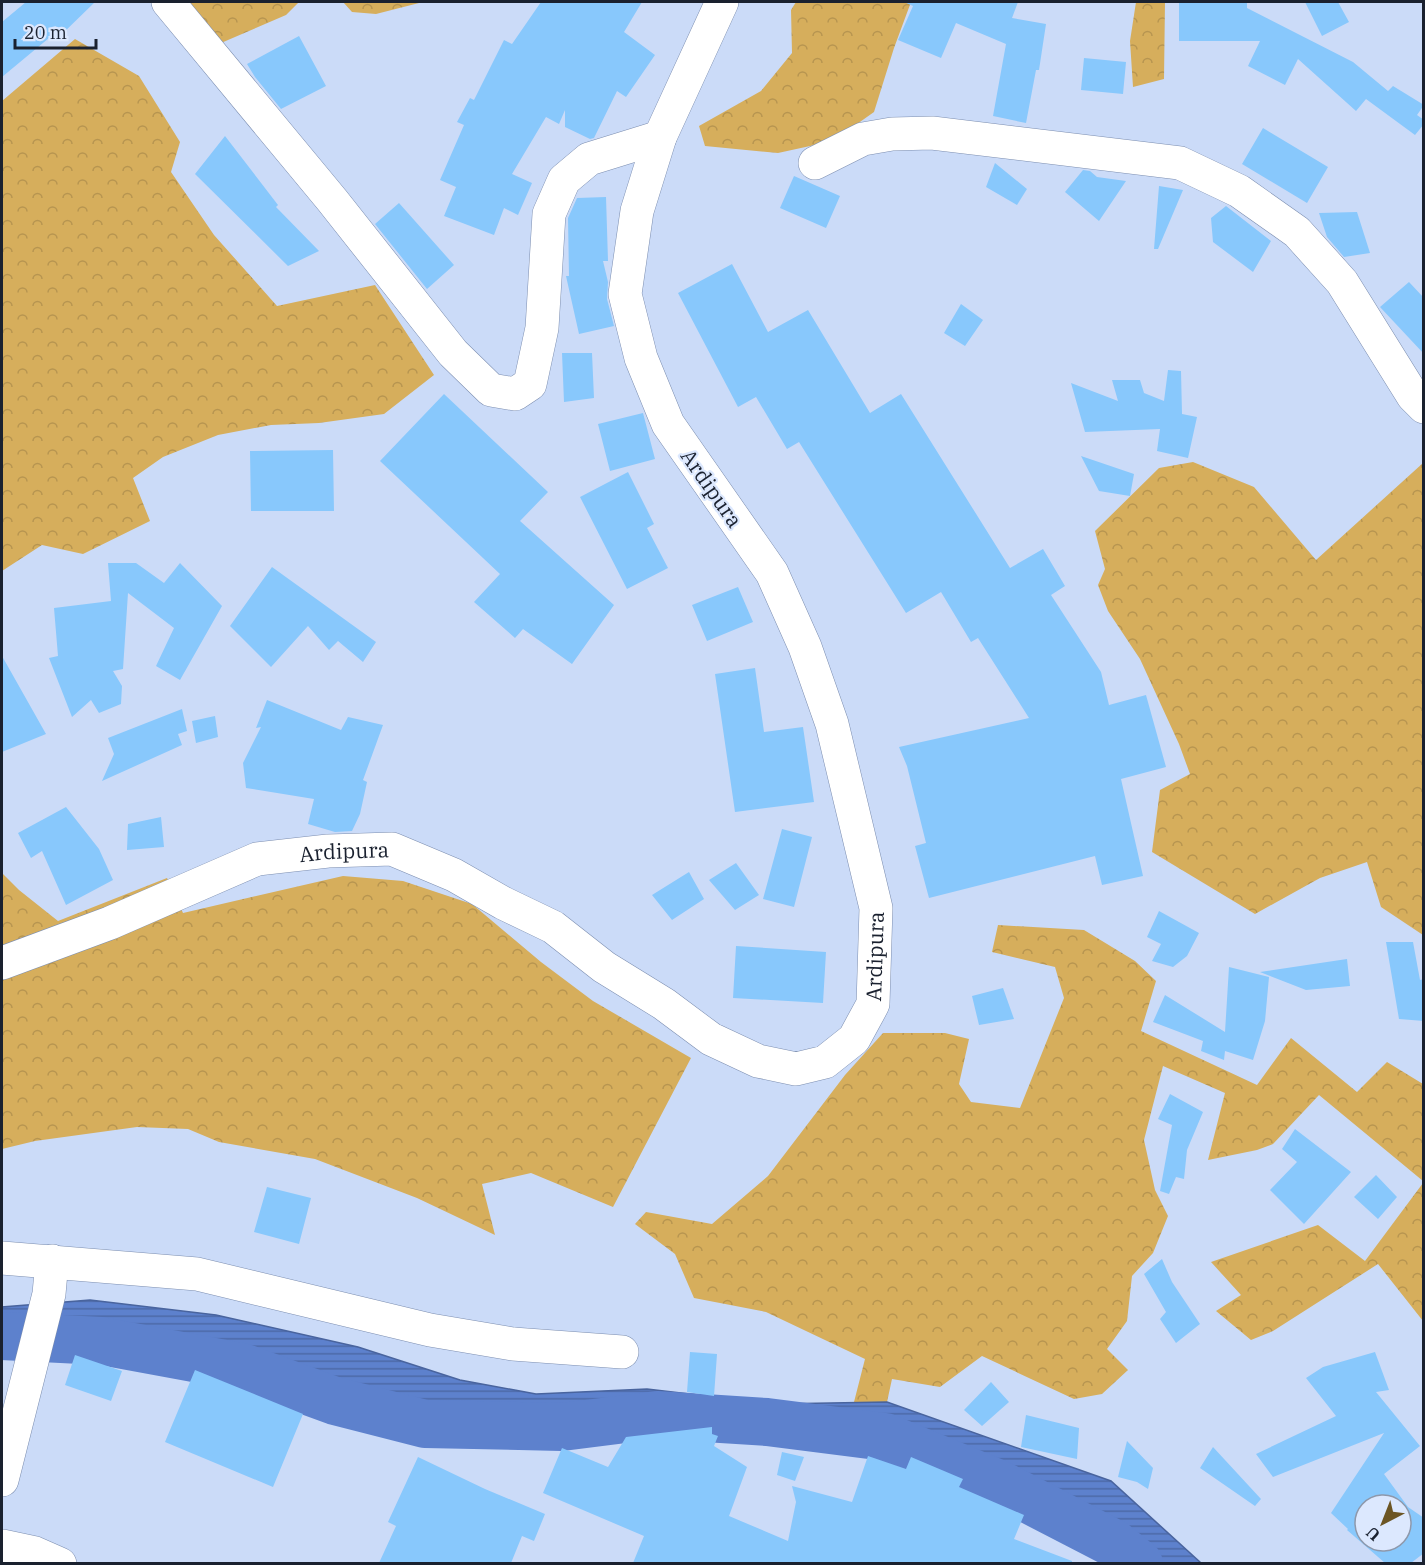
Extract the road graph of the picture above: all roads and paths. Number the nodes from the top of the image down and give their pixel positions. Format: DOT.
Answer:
graph roads {
  1 [pos="168,2"];
  2 [pos="722,2"];
  3 [pos="660,137"];
  4 [pos="815,163"];
  5 [pos="1424,407"];
  6 [pos="2,963"];
  7 [pos="2,1258"];
  8 [pos="52,1261"];
  9 [pos="622,1352"];
  10 [pos="2,1480"];
  11 [pos="2,1546"];
  12 [pos="47,1558"];
  1 -- 3 [label="street"];
  2 -- 3 [label="street, Ardipura"];
  3 -- 6 [label="street, Ardipura"];
  4 -- 5 [label="street"];
  7 -- 8 [label="street"];
  8 -- 9 [label="street"];
  8 -- 10 [label="street"];
  11 -- 12 [label="street"];
}
